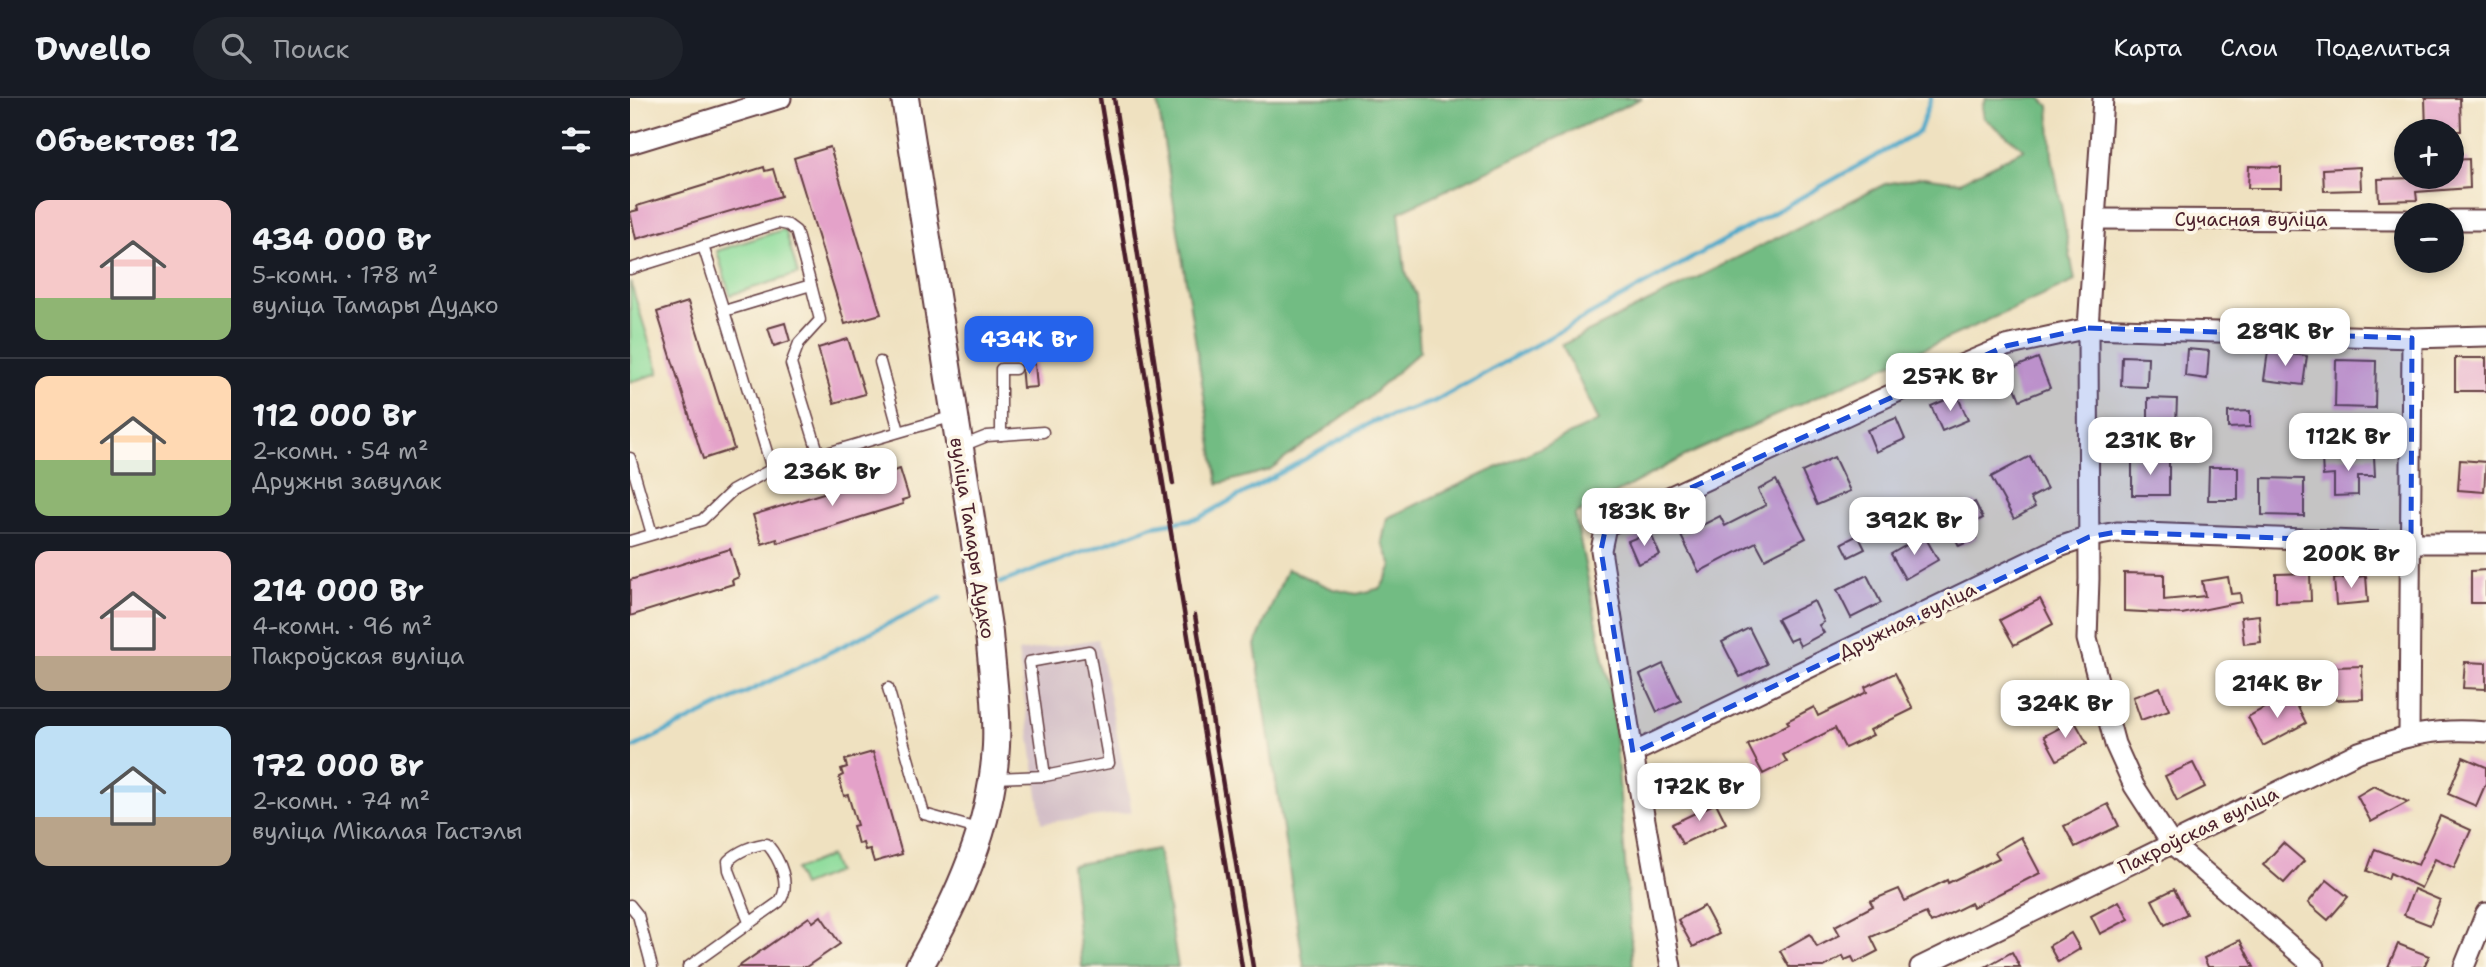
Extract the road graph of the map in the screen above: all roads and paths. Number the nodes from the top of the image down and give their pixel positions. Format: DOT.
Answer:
graph roads {
  1 [pos="781,98"];
  2 [pos="905,98"];
  3 [pos="2103,98"];
  4 [pos="630,144"];
  5 [pos="2096,219"];
  6 [pos="2394,220"];
  7 [pos="2464,220"];
  8 [pos="2486,220"];
  9 [pos="703,246"];
  10 [pos="630,269"];
  11 [pos="811,285"];
  12 [pos="724,311"];
  13 [pos="2088,328"];
  14 [pos="2486,336"];
  15 [pos="2412,338"];
  16 [pos="880,362"];
  17 [pos="1015,369"];
  18 [pos="955,416"];
  19 [pos="899,431"];
  20 [pos="1044,432"];
  21 [pos="1002,435"];
  22 [pos="960,447"];
  23 [pos="820,455"];
  24 [pos="630,458"];
  25 [pos="772,469"];
  26 [pos="652,534"];
  27 [pos="2089,537"];
  28 [pos="630,541"];
  29 [pos="2412,543"];
  30 [pos="2486,543"];
  31 [pos="888,688"];
  32 [pos="2486,732"];
  33 [pos="2409,735"];
  34 [pos="1633,753"];
  35 [pos="1045,776"];
  36 [pos="993,778"];
  37 [pos="981,831"];
  38 [pos="2171,843"];
  39 [pos="630,905"];
  40 [pos="2486,913"];
  41 [pos="749,922"];
  42 [pos="652,967"];
  43 [pos="688,967"];
  44 [pos="919,967"];
  45 [pos="1671,967"];
  46 [pos="1920,967"];
  47 [pos="2315,967"];
  48 [pos="2464,967"];
  1 -- 4 [label="street"];
  2 -- 18 [label="street, вуліца Тамары Дудко"];
  3 -- 5 [label="street"];
  5 -- 6 [label="street, Сучасная вуліца"];
  5 -- 13 [label="street"];
  7 -- 8 [label="street"];
  9 -- 10 [label="lane"];
  9 -- 11 [label="lane"];
  9 -- 12 [label="lane"];
  11 -- 12 [label="lane"];
  11 -- 23 [label="lane"];
  12 -- 25 [label="lane"];
  13 -- 15 [label="street"];
  13 -- 27 [label="street"];
  13 -- 34 [label="street"];
  14 -- 15 [label="street"];
  15 -- 29 [label="street"];
  16 -- 19 [label="lane"];
  17 -- 21 [label="lane"];
  18 -- 19 [label="lane"];
  18 -- 22 [label="street, вуліца Тамары Дудко"];
  19 -- 23 [label="lane"];
  20 -- 21 [label="lane"];
  21 -- 22 [label="lane"];
  22 -- 36 [label="street, вуліца Тамары Дудко"];
  23 -- 25 [label="lane"];
  24 -- 26 [label="lane"];
  25 -- 26 [label="lane"];
  26 -- 28 [label="lane"];
  27 -- 29 [label="street, Дружная вуліца"];
  27 -- 34 [label="street, Дружная вуліца"];
  27 -- 38 [label="street"];
  29 -- 30 [label="street, Дружная вуліца"];
  29 -- 33 [label="street"];
  31 -- 37 [label="lane"];
  32 -- 33 [label="street, Пакроўская вуліца"];
  33 -- 38 [label="street, Пакроўская вуліца"];
  34 -- 45 [label="street"];
  35 -- 35 [label="lane"];
  35 -- 36 [label="lane"];
  36 -- 37 [label="street, вуліца Тамары Дудко"];
  37 -- 44 [label="street, вуліца Тамары Дудко"];
  38 -- 46 [label="street, Пакроўская вуліца"];
  38 -- 47 [label="street"];
  39 -- 42 [label="lane"];
  40 -- 48 [label="street"];
  41 -- 41 [label="lane"];
  41 -- 43 [label="lane"];
}
